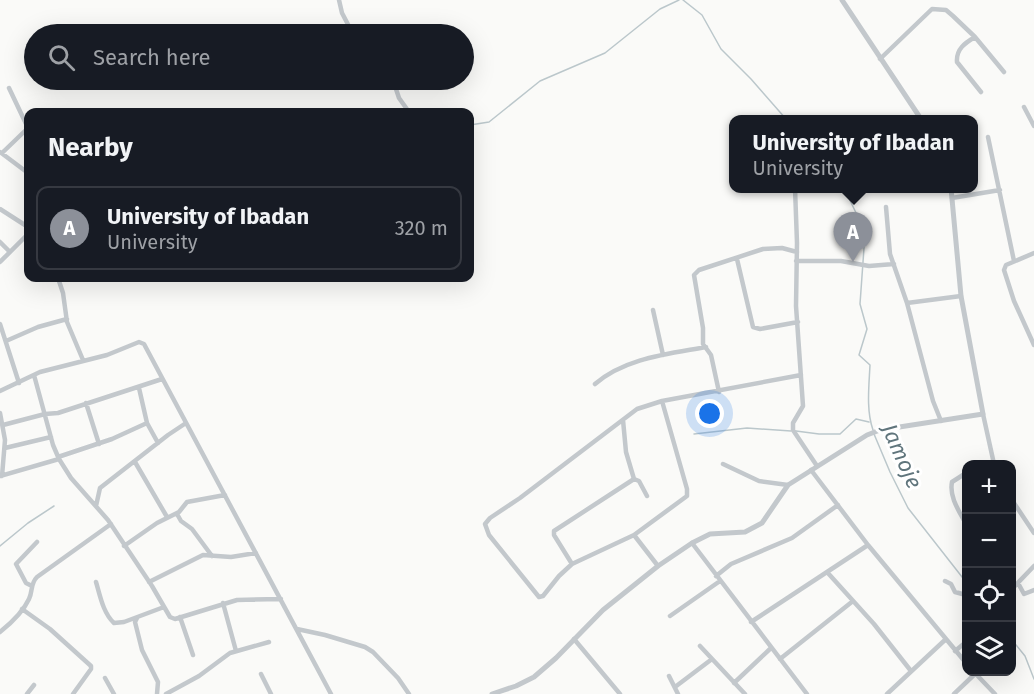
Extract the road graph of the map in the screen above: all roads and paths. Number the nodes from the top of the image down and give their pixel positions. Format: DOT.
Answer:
graph roads {
  1 [pos="339,0"];
  2 [pos="842,0"];
  3 [pos="348,24"];
  4 [pos="975,37"];
  5 [pos="880,59"];
  6 [pos="1004,72"];
  7 [pos="9,88"];
  8 [pos="396,90"];
  9 [pos="981,92"];
  10 [pos="1024,107"];
  11 [pos="407,108"];
  12 [pos="918,115"];
  13 [pos="24,120"];
  14 [pos="1034,126"];
  15 [pos="24,132"];
  16 [pos="988,137"];
  17 [pos="1,153"];
  18 [pos="24,170"];
  19 [pos="1000,190"];
  20 [pos="795,193"];
  21 [pos="951,193"];
  22 [pos="952,198"];
  23 [pos="886,207"];
  24 [pos="0,209"];
  25 [pos="24,224"];
  26 [pos="24,238"];
  27 [pos="0,242"];
  28 [pos="10,252"];
  29 [pos="797,252"];
  30 [pos="1034,253"];
  31 [pos="737,259"];
  32 [pos="796,261"];
  33 [pos="1014,261"];
  34 [pos="0,262"];
  35 [pos="894,264"];
  36 [pos="59,282"];
  37 [pos="961,296"];
  38 [pos="907,303"];
  39 [pos="653,310"];
  40 [pos="67,319"];
  41 [pos="798,322"];
  42 [pos="0,324"];
  43 [pos="1034,329"];
  44 [pos="1030,336"];
  45 [pos="6,340"];
  46 [pos="1034,345"];
  47 [pos="706,347"];
  48 [pos="663,355"];
  49 [pos="83,360"];
  50 [pos="34,375"];
  51 [pos="801,375"];
  52 [pos="162,379"];
  53 [pos="19,383"];
  54 [pos="594,384"];
  55 [pos="139,388"];
  56 [pos="0,391"];
  57 [pos="719,392"];
  58 [pos="663,400"];
  59 [pos="86,403"];
  60 [pos="0,412"];
  61 [pos="45,414"];
  62 [pos="983,414"];
  63 [pos="623,420"];
  64 [pos="941,422"];
  65 [pos="147,423"];
  66 [pos="186,423"];
  67 [pos="3,425"];
  68 [pos="51,437"];
  69 [pos="158,443"];
  70 [pos="99,444"];
  71 [pos="5,448"];
  72 [pos="59,458"];
  73 [pos="992,460"];
  74 [pos="135,462"];
  75 [pos="723,464"];
  76 [pos="814,468"];
  77 [pos="1,476"];
  78 [pos="962,476"];
  79 [pos="634,479"];
  80 [pos="788,485"];
  81 [pos="225,495"];
  82 [pos="647,496"];
  83 [pos="838,505"];
  84 [pos="96,506"];
  85 [pos="1016,507"];
  86 [pos="177,514"];
  87 [pos="962,516"];
  88 [pos="167,517"];
  89 [pos="111,524"];
  90 [pos="1034,533"];
  91 [pos="634,535"];
  92 [pos="37,542"];
  93 [pos="692,543"];
  94 [pos="868,545"];
  95 [pos="124,546"];
  96 [pos="207,552"];
  97 [pos="256,553"];
  98 [pos="572,564"];
  99 [pos="658,566"];
  100 [pos="1034,566"];
  101 [pos="827,572"];
  102 [pos="716,576"];
  103 [pos="720,581"];
  104 [pos="945,581"];
  105 [pos="96,582"];
  106 [pos="149,582"];
  107 [pos="1016,583"];
  108 [pos="32,586"];
  109 [pos="1016,587"];
  110 [pos="1034,590"];
  111 [pos="962,594"];
  112 [pos="281,598"];
  113 [pos="853,602"];
  114 [pos="224,603"];
  115 [pos="164,608"];
  116 [pos="22,609"];
  117 [pos="670,616"];
  118 [pos="180,617"];
  119 [pos="137,618"];
  120 [pos="751,622"];
  121 [pos="297,629"];
  122 [pos="0,632"];
  123 [pos="574,639"];
  124 [pos="946,639"];
  125 [pos="269,642"];
  126 [pos="962,645"];
  127 [pos="700,646"];
  128 [pos="771,648"];
  129 [pos="236,651"];
  130 [pos="955,651"];
  131 [pos="193,655"];
  132 [pos="712,659"];
  133 [pos="780,659"];
  134 [pos="962,659"];
  135 [pos="911,671"];
  136 [pos="261,674"];
  137 [pos="669,676"];
  138 [pos="971,676"];
  139 [pos="979,676"];
  140 [pos="105,678"];
  141 [pos="734,683"];
  142 [pos="34,685"];
  143 [pos="675,687"];
  144 [pos="27,694"];
  145 [pos="74,694"];
  146 [pos="114,694"];
  147 [pos="157,694"];
  148 [pos="166,694"];
  149 [pos="271,694"];
  150 [pos="331,694"];
  151 [pos="409,694"];
  152 [pos="492,694"];
  153 [pos="620,694"];
  154 [pos="678,694"];
  155 [pos="745,694"];
  156 [pos="806,694"];
  157 [pos="887,694"];
  158 [pos="954,694"];
  159 [pos="995,694"];
  1 -- 3 [label="street"];
  2 -- 5 [label="street"];
  4 -- 5 [label="street"];
  4 -- 6 [label="street"];
  4 -- 9 [label="street"];
  5 -- 12 [label="street"];
  7 -- 13 [label="street"];
  8 -- 11 [label="street"];
  10 -- 14 [label="street"];
  15 -- 17 [label="street"];
  16 -- 19 [label="street"];
  17 -- 18 [label="street"];
  19 -- 22 [label="street"];
  19 -- 33 [label="street"];
  20 -- 29 [label="street"];
  21 -- 22 [label="street"];
  22 -- 37 [label="street"];
  23 -- 35 [label="street"];
  24 -- 25 [label="street"];
  26 -- 28 [label="street"];
  27 -- 28 [label="street"];
  28 -- 34 [label="street"];
  29 -- 31 [label="street"];
  29 -- 32 [label="street"];
  30 -- 33 [label="street"];
  31 -- 41 [label="street"];
  31 -- 47 [label="street"];
  32 -- 35 [label="street"];
  32 -- 41 [label="street"];
  33 -- 44 [label="street"];
  35 -- 38 [label="street"];
  36 -- 40 [label="street"];
  37 -- 38 [label="street"];
  37 -- 62 [label="street"];
  38 -- 64 [label="street"];
  39 -- 48 [label="street"];
  40 -- 45 [label="street"];
  40 -- 49 [label="street"];
  41 -- 51 [label="street"];
  42 -- 45 [label="street"];
  43 -- 44 [label="street"];
  44 -- 46 [label="street"];
  45 -- 53 [label="street"];
  47 -- 48 [label="street"];
  47 -- 57 [label="street"];
  48 -- 54 [label="street"];
  49 -- 50 [label="street"];
  49 -- 52 [label="street"];
  50 -- 53 [label="street"];
  50 -- 61 [label="street"];
  51 -- 57 [label="street"];
  51 -- 76 [label="street"];
  52 -- 55 [label="street"];
  52 -- 66 [label="street"];
  53 -- 56 [label="street"];
  55 -- 59 [label="street"];
  55 -- 65 [label="street"];
  57 -- 58 [label="street"];
  58 -- 63 [label="street"];
  58 -- 91 [label="street"];
  59 -- 61 [label="street"];
  59 -- 70 [label="street"];
  60 -- 67 [label="street"];
  61 -- 67 [label="street"];
  61 -- 68 [label="street"];
  62 -- 64 [label="street"];
  62 -- 73 [label="street"];
  63 -- 79 [label="street"];
  63 -- 98 [label="street"];
  64 -- 76 [label="street"];
  65 -- 69 [label="street"];
  65 -- 70 [label="street"];
  66 -- 69 [label="street"];
  66 -- 81 [label="street"];
  67 -- 71 [label="street"];
  68 -- 71 [label="street"];
  68 -- 72 [label="street"];
  69 -- 74 [label="street"];
  70 -- 72 [label="street"];
  71 -- 77 [label="street"];
  72 -- 77 [label="street"];
  72 -- 84 [label="street"];
  74 -- 84 [label="street"];
  74 -- 88 [label="street"];
  75 -- 80 [label="street"];
  76 -- 80 [label="street"];
  76 -- 83 [label="street"];
  78 -- 87 [label="street"];
  79 -- 82 [label="street"];
  79 -- 98 [label="street"];
  80 -- 93 [label="street"];
  81 -- 86 [label="street"];
  81 -- 97 [label="street"];
  83 -- 94 [label="street"];
  83 -- 102 [label="street"];
  84 -- 89 [label="street"];
  85 -- 90 [label="street"];
  86 -- 88 [label="street"];
  86 -- 96 [label="street"];
  88 -- 95 [label="street"];
  89 -- 95 [label="street"];
  89 -- 108 [label="street"];
  91 -- 98 [label="street"];
  91 -- 99 [label="street"];
  92 -- 108 [label="street"];
  93 -- 99 [label="street"];
  93 -- 102 [label="street"];
  94 -- 101 [label="street"];
  94 -- 124 [label="street"];
  95 -- 106 [label="street"];
  96 -- 97 [label="street"];
  96 -- 106 [label="street"];
  97 -- 112 [label="street"];
  99 -- 123 [label="street"];
  100 -- 107 [label="street"];
  101 -- 113 [label="street"];
  101 -- 120 [label="street"];
  102 -- 103 [label="street"];
  103 -- 117 [label="street"];
  103 -- 120 [label="street"];
  104 -- 111 [label="street"];
  105 -- 119 [label="street"];
  106 -- 115 [label="street"];
  108 -- 116 [label="street"];
  109 -- 110 [label="street"];
  112 -- 114 [label="street"];
  112 -- 121 [label="street"];
  113 -- 133 [label="street"];
  113 -- 135 [label="street"];
  114 -- 118 [label="street"];
  114 -- 129 [label="street"];
  115 -- 118 [label="street"];
  115 -- 119 [label="street"];
  116 -- 122 [label="street"];
  116 -- 145 [label="street"];
  118 -- 131 [label="street"];
  119 -- 147 [label="street"];
  120 -- 128 [label="street"];
  121 -- 150 [label="street"];
  121 -- 151 [label="street"];
  123 -- 152 [label="street"];
  123 -- 153 [label="street"];
  124 -- 130 [label="street"];
  124 -- 135 [label="street"];
  125 -- 129 [label="street"];
  126 -- 130 [label="street"];
  127 -- 132 [label="street"];
  128 -- 133 [label="street"];
  128 -- 141 [label="street"];
  129 -- 148 [label="street"];
  130 -- 134 [label="street"];
  132 -- 141 [label="street"];
  132 -- 143 [label="street"];
  133 -- 156 [label="street"];
  135 -- 157 [label="street"];
  136 -- 149 [label="street"];
  137 -- 143 [label="street"];
  138 -- 158 [label="street"];
  139 -- 159 [label="street"];
  140 -- 146 [label="street"];
  141 -- 155 [label="street"];
  142 -- 144 [label="street"];
  143 -- 154 [label="street"];
}
